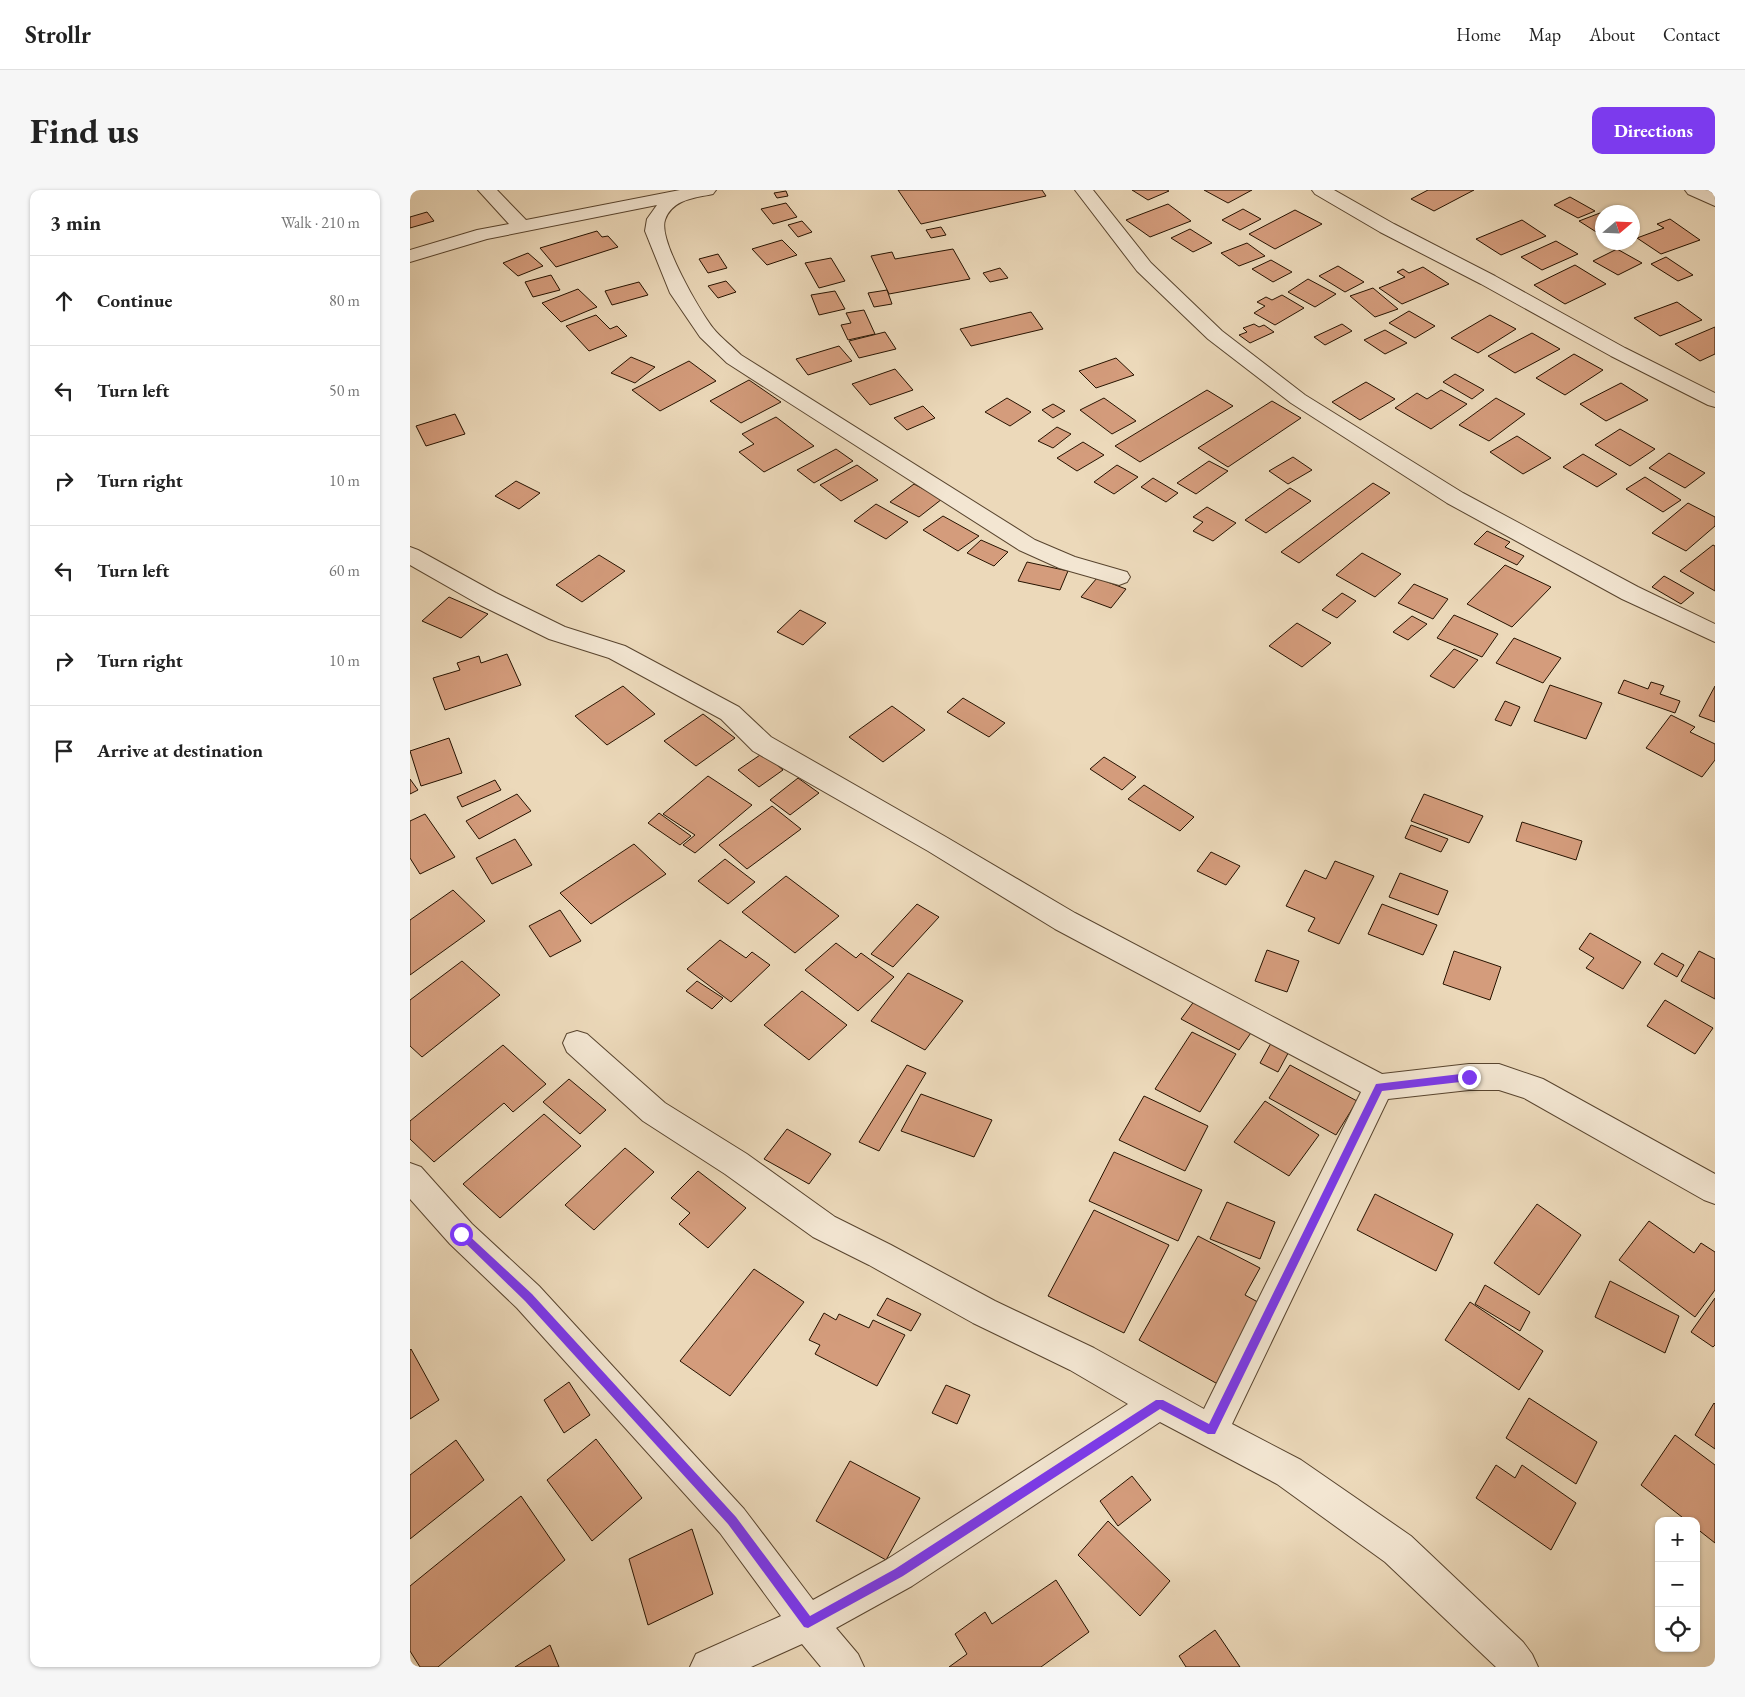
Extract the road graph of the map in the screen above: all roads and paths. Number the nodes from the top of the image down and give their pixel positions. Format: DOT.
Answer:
graph roads {
  1 [pos="487,190"];
  2 [pos="707,190"];
  3 [pos="1084,190"];
  4 [pos="1321,190"];
  5 [pos="1694,190"];
  6 [pos="677,196"];
  7 [pos="1715,202"];
  8 [pos="521,226"];
  9 [pos="410,256"];
  10 [pos="1715,402"];
  11 [pos="410,555"];
  12 [pos="1119,577"];
  13 [pos="1715,634"];
  14 [pos="577,1042"];
  15 [pos="1379,1087"];
  16 [pos="410,1177"];
  17 [pos="1715,1190"];
  18 [pos="1159,1403"];
  19 [pos="1211,1431"];
  20 [pos="808,1623"];
  21 [pos="709,1667"];
  22 [pos="845,1667"];
  23 [pos="1519,1667"];
  1 -- 8 [label="street"];
  2 -- 6 [label="street"];
  3 -- 13 [label="street"];
  4 -- 10 [label="street"];
  5 -- 7 [label="street"];
  6 -- 8 [label="street"];
  6 -- 12 [label="street"];
  8 -- 9 [label="street"];
  11 -- 15 [label="street"];
  14 -- 18 [label="street"];
  15 -- 17 [label="street"];
  15 -- 19 [label="street"];
  16 -- 20 [label="street"];
  18 -- 19 [label="street"];
  18 -- 20 [label="street"];
  19 -- 23 [label="street"];
  20 -- 21 [label="street"];
  20 -- 22 [label="street"];
}
